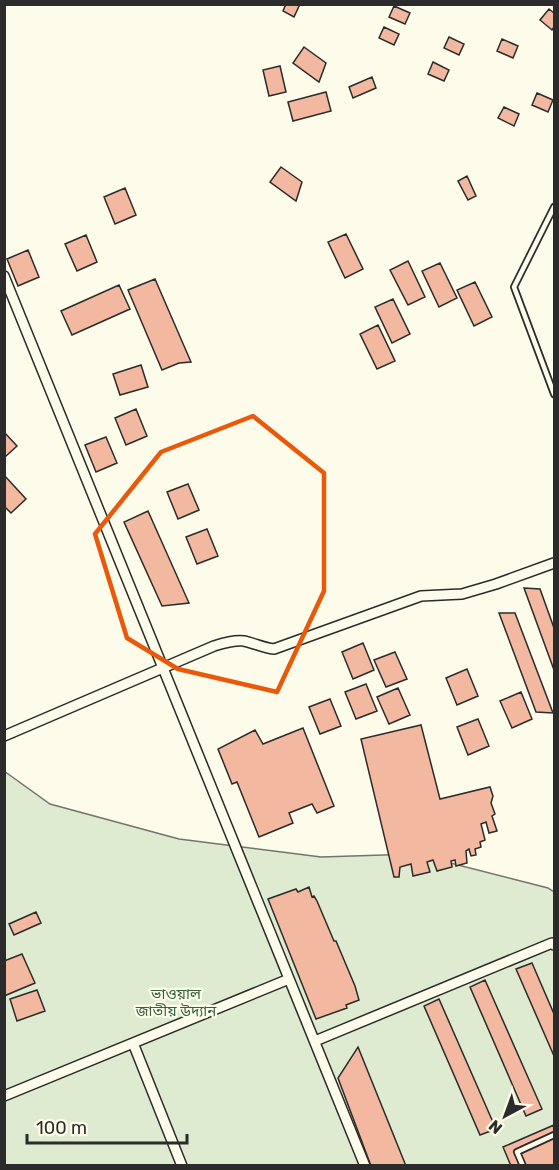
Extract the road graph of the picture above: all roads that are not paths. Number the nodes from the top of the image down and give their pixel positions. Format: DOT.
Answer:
graph roads {
  1 [pos="555,207"];
  2 [pos="4,276"];
  3 [pos="555,394"];
  4 [pos="555,563"];
  5 [pos="164,669"];
  6 [pos="4,736"];
  7 [pos="555,945"];
  8 [pos="289,979"];
  9 [pos="315,1041"];
  10 [pos="133,1043"];
  11 [pos="4,1096"];
  12 [pos="555,1135"];
  13 [pos="182,1166"];
  14 [pos="365,1166"];
  15 [pos="523,1166"];
  1 -- 3 [label="lane"];
  2 -- 5 [label="street"];
  4 -- 5 [label="street"];
  5 -- 6 [label="street"];
  5 -- 8 [label="street"];
  7 -- 9 [label="street"];
  8 -- 9 [label="street"];
  8 -- 10 [label="street"];
  9 -- 14 [label="street"];
  10 -- 11 [label="street"];
  10 -- 13 [label="street"];
  12 -- 15 [label="lane"];
}
